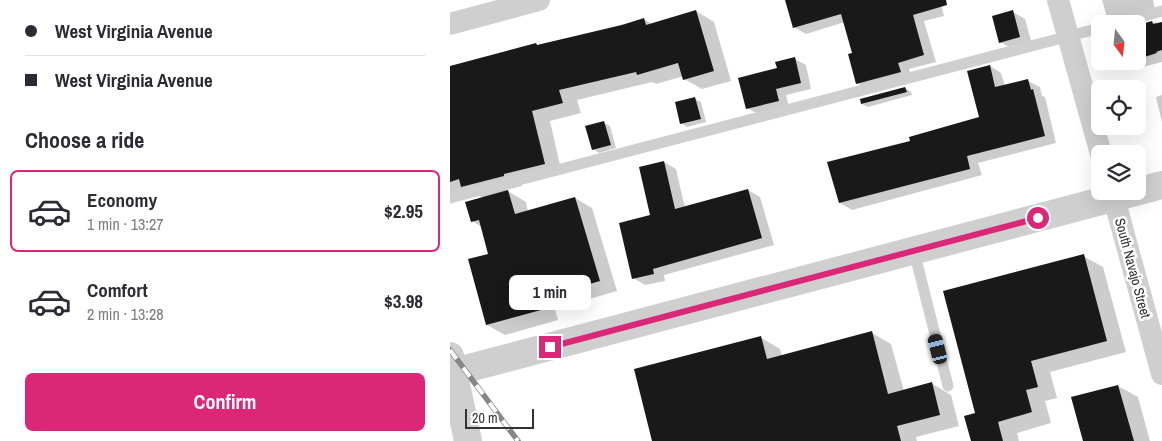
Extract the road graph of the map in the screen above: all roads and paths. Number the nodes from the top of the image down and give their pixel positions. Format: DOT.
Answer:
graph roads {
  1 [pos="539,0"];
  2 [pos="1058,0"];
  3 [pos="1162,11"];
  4 [pos="1146,15"];
  5 [pos="450,24"];
  6 [pos="1091,30"];
  7 [pos="1068,36"];
  8 [pos="1098,145"];
  9 [pos="1162,185"];
  10 [pos="1146,188"];
  11 [pos="450,198"];
  12 [pos="1094,200"];
  13 [pos="1113,200"];
  14 [pos="914,251"];
  15 [pos="1161,365"];
  16 [pos="451,367"];
  17 [pos="948,386"];
  18 [pos="468,441"];
  1 -- 5 [label="street"];
  2 -- 7 [label="street"];
  3 -- 4 [label="lane"];
  6 -- 7 [label="lane"];
  7 -- 8 [label="street"];
  7 -- 11 [label="lane"];
  9 -- 10 [label="street"];
  12 -- 14 [label="street"];
  13 -- 15 [label="street, South Navajo Street"];
  14 -- 16 [label="street"];
  14 -- 17 [label="lane"];
  16 -- 18 [label="street"];
}
